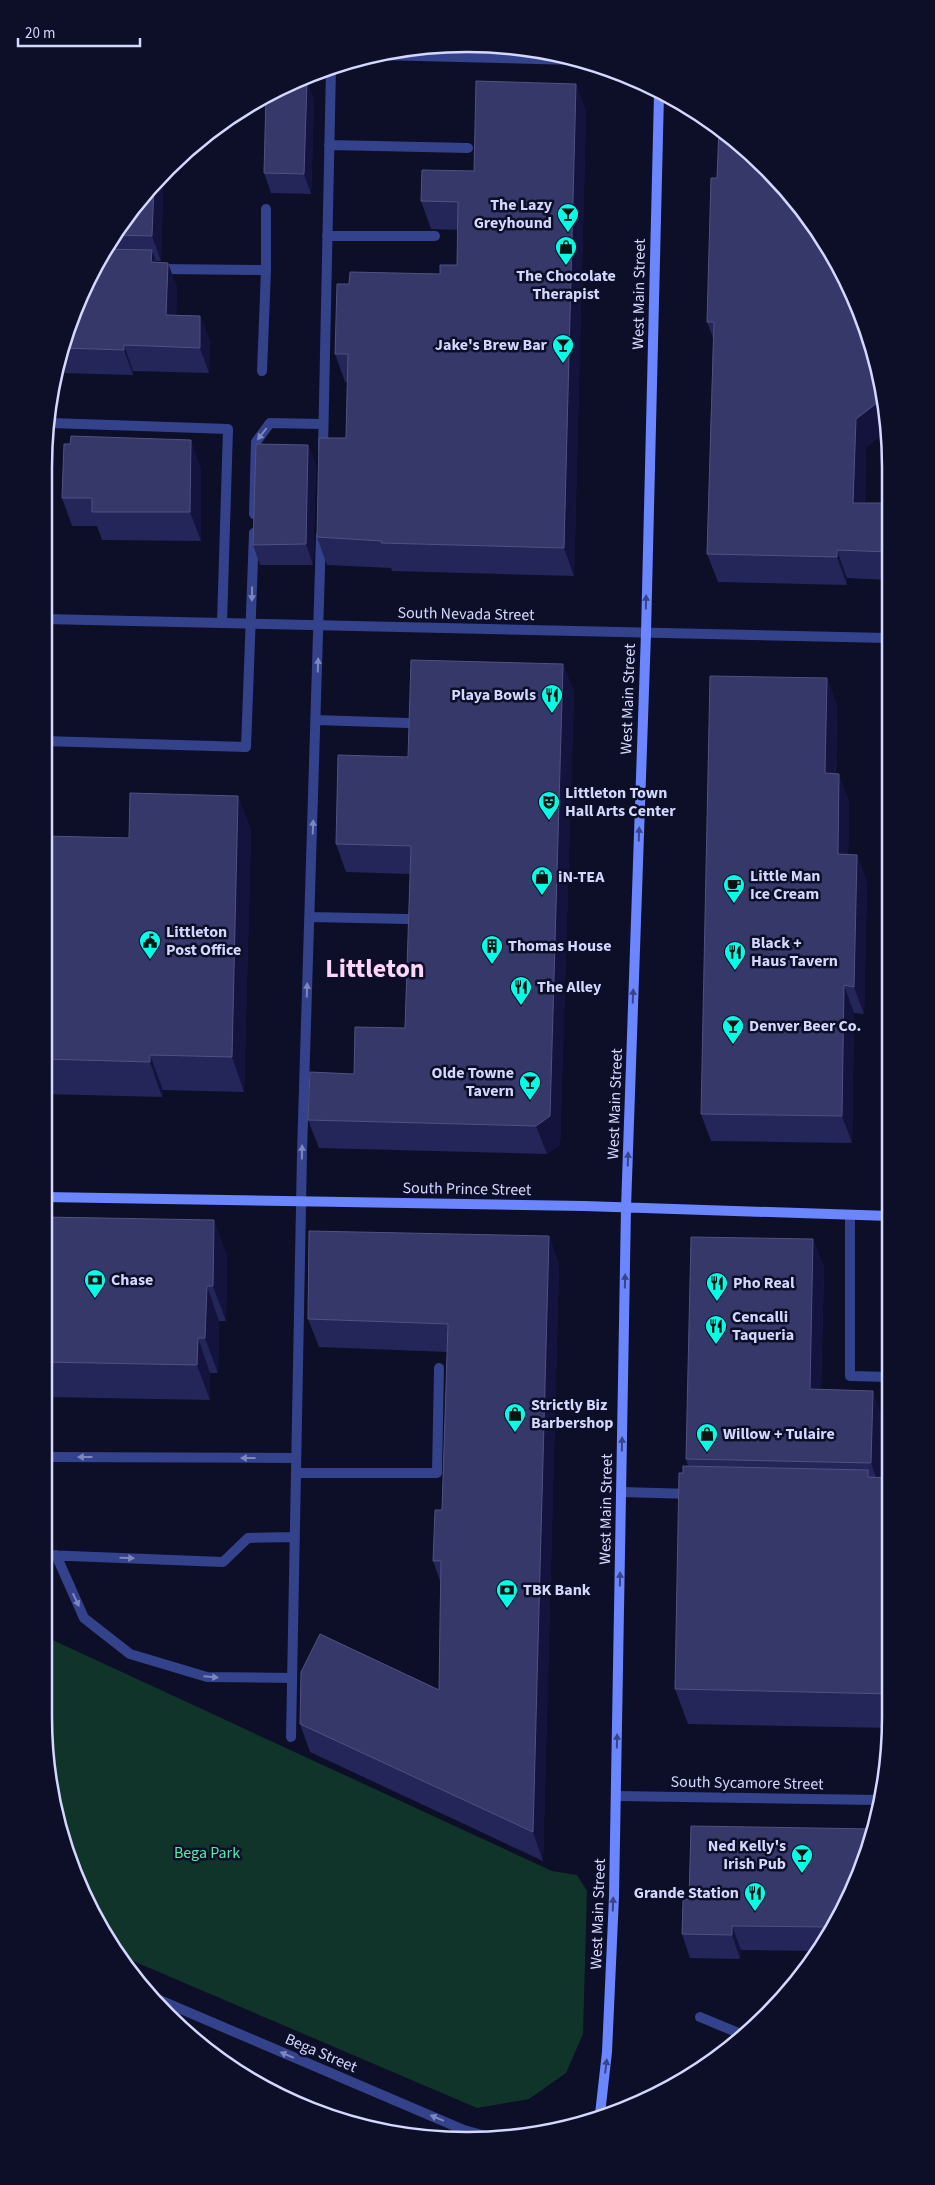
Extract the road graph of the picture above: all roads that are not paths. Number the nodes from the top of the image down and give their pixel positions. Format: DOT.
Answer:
graph roads {
  1 [pos="414,56"];
  2 [pos="542,59"];
  3 [pos="331,76"];
  4 [pos="659,99"];
  5 [pos="329,145"];
  6 [pos="468,148"];
  7 [pos="266,209"];
  8 [pos="327,236"];
  9 [pos="435,236"];
  10 [pos="152,268"];
  11 [pos="266,270"];
  12 [pos="262,371"];
  13 [pos="55,423"];
  14 [pos="323,424"];
  15 [pos="322,462"];
  16 [pos="321,529"];
  17 [pos="52,619"];
  18 [pos="222,623"];
  19 [pos="252,624"];
  20 [pos="319,625"];
  21 [pos="646,633"];
  22 [pos="882,638"];
  23 [pos="316,720"];
  24 [pos="408,723"];
  25 [pos="52,741"];
  26 [pos="310,917"];
  27 [pos="407,919"];
  28 [pos="52,1197"];
  29 [pos="302,1201"];
  30 [pos="626,1208"];
  31 [pos="850,1215"];
  32 [pos="882,1216"];
  33 [pos="439,1368"];
  34 [pos="882,1377"];
  35 [pos="52,1457"];
  36 [pos="296,1458"];
  37 [pos="296,1472"];
  38 [pos="621,1492"];
  39 [pos="702,1494"];
  40 [pos="295,1538"];
  41 [pos="52,1555"];
  42 [pos="56,1555"];
  43 [pos="292,1678"];
  44 [pos="291,1737"];
  45 [pos="616,1796"];
  46 [pos="874,1800"];
  47 [pos="168,2004"];
  48 [pos="700,2017"];
  49 [pos="738,2033"];
  50 [pos="600,2110"];
  51 [pos="473,2132"];
  1 -- 2 [label="street"];
  3 -- 5 [label="street"];
  21 -- 4 [label="main road, West Main Street, one-way"];
  5 -- 6 [label="street"];
  5 -- 8 [label="street"];
  7 -- 11 [label="street"];
  8 -- 9 [label="street"];
  8 -- 14 [label="street"];
  10 -- 11 [label="street"];
  11 -- 12 [label="street"];
  13 -- 18 [label="street"];
  14 -- 15 [label="street"];
  14 -- 19 [label="street, one-way"];
  16 -- 20 [label="street"];
  17 -- 18 [label="street, South Nevada Street"];
  18 -- 19 [label="street, South Nevada Street"];
  19 -- 20 [label="street, South Nevada Street"];
  19 -- 25 [label="street"];
  20 -- 21 [label="street, South Nevada Street"];
  23 -- 20 [label="street, one-way"];
  21 -- 22 [label="street, South Nevada Street"];
  30 -- 21 [label="main road, West Main Street, one-way"];
  23 -- 24 [label="street"];
  26 -- 23 [label="street, one-way"];
  26 -- 27 [label="street"];
  29 -- 26 [label="street, one-way"];
  28 -- 29 [label="main road, South Prince Street"];
  29 -- 30 [label="main road, South Prince Street"];
  29 -- 36 [label="street"];
  30 -- 31 [label="main road, South Prince Street"];
  38 -- 30 [label="main road, West Main Street, one-way"];
  31 -- 32 [label="main road, South Prince Street"];
  31 -- 34 [label="street"];
  33 -- 37 [label="street"];
  36 -- 35 [label="street, one-way"];
  36 -- 37 [label="street"];
  37 -- 40 [label="street"];
  38 -- 39 [label="street"];
  45 -- 38 [label="main road, West Main Street, one-way"];
  42 -- 40 [label="street, one-way"];
  40 -- 43 [label="street"];
  41 -- 42 [label="street"];
  42 -- 43 [label="street, one-way"];
  43 -- 44 [label="street"];
  45 -- 46 [label="street, South Sycamore Street"];
  50 -- 45 [label="main road, West Main Street, one-way"];
  51 -- 47 [label="street, Bega Street, one-way"];
  48 -- 49 [label="street"];
}
